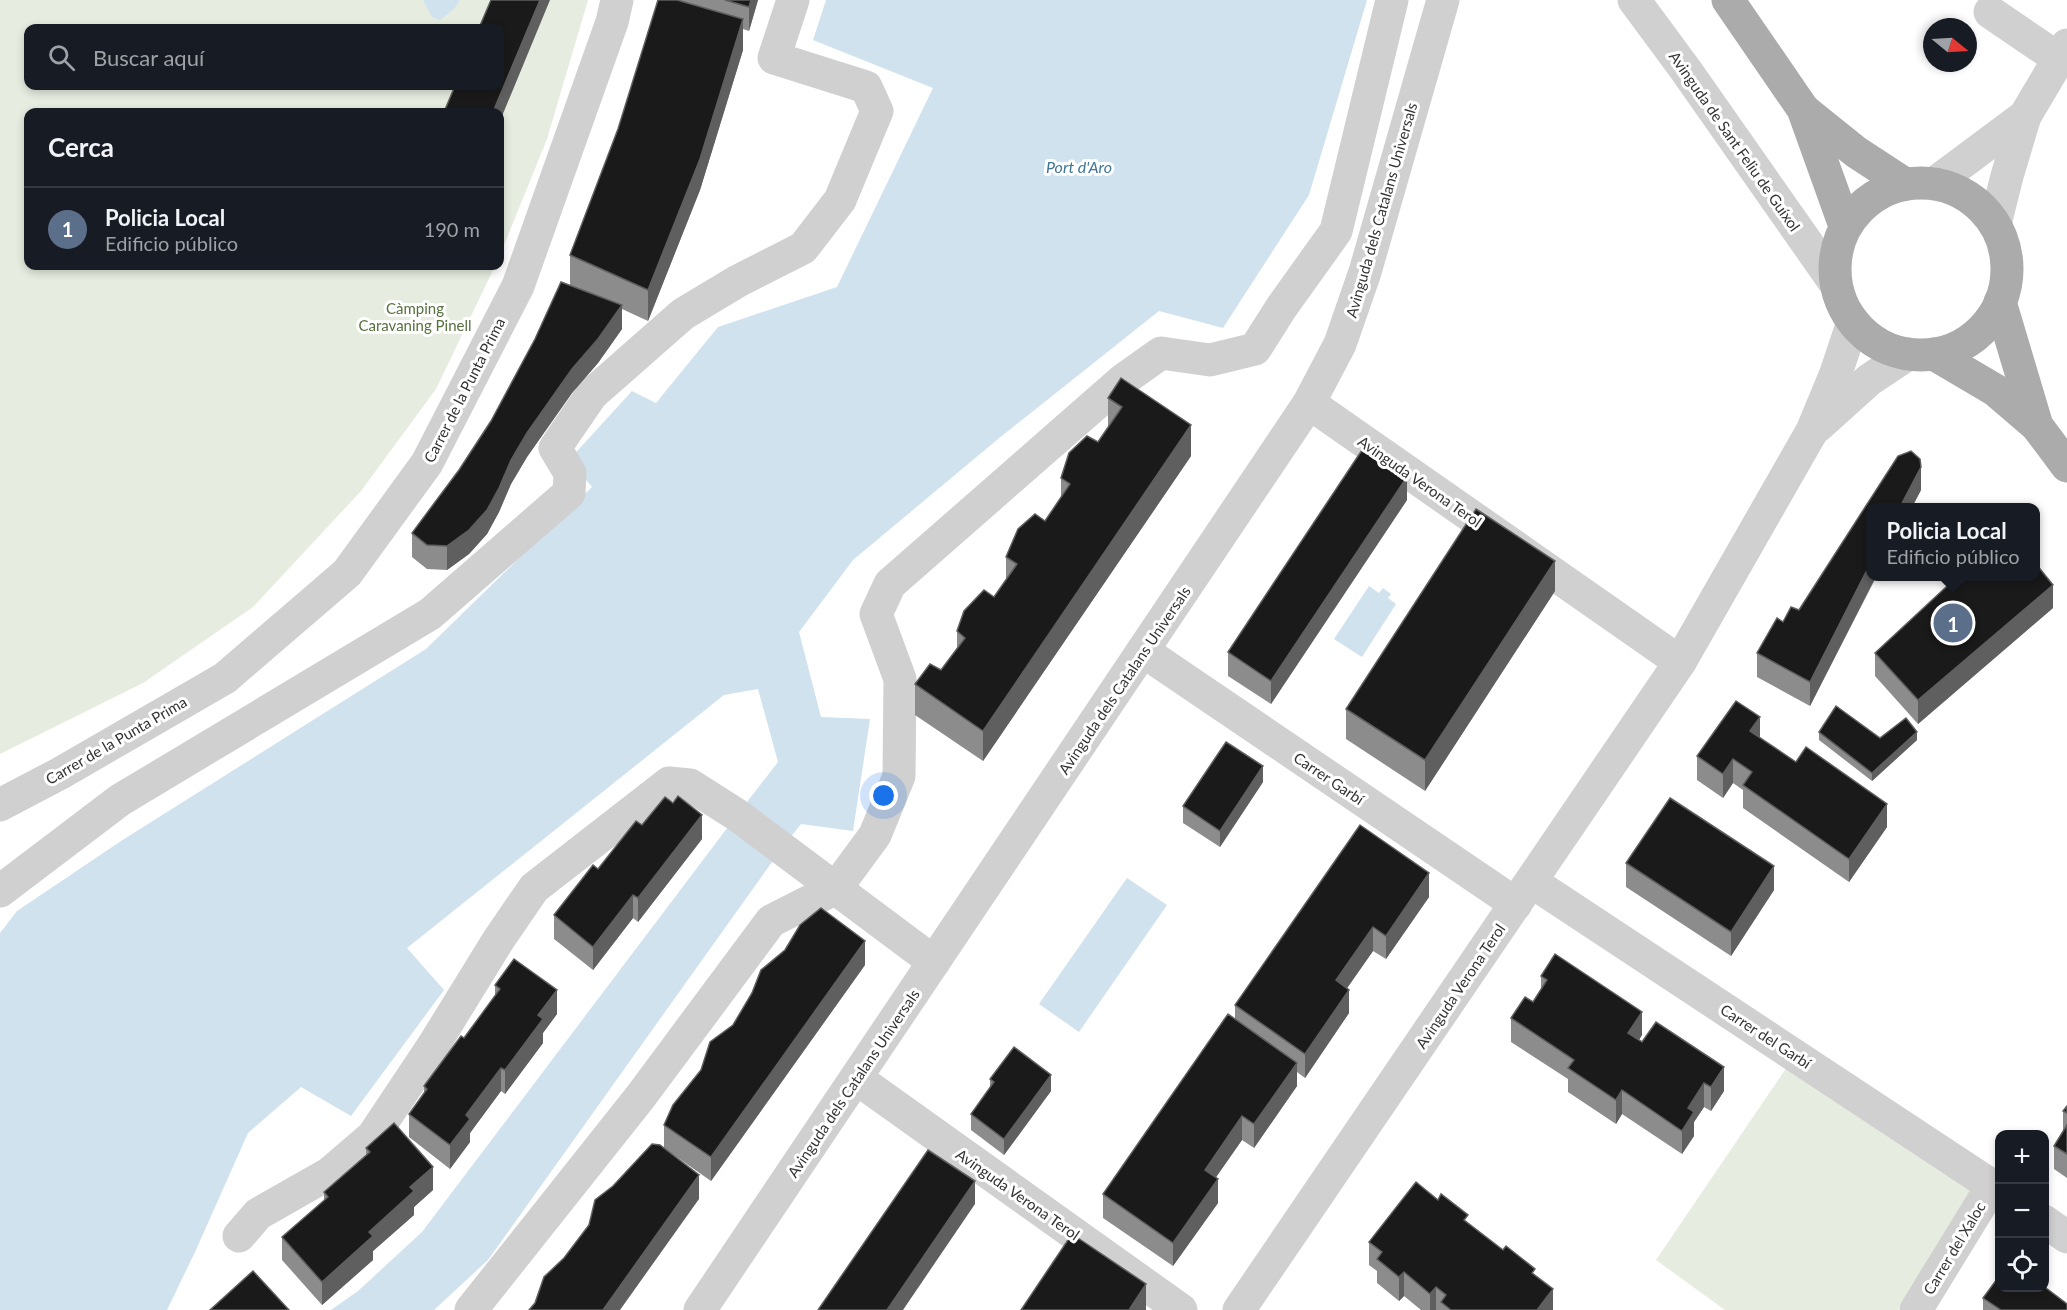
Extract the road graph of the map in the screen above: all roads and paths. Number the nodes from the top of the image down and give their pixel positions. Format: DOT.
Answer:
graph roads {
  1 [pos="617,0"];
  2 [pos="793,0"];
  3 [pos="1392,0"];
  4 [pos="1443,0"];
  5 [pos="1634,0"];
  6 [pos="1728,0"];
  7 [pos="1990,12"];
  8 [pos="2063,52"];
  9 [pos="1803,109"];
  10 [pos="2025,116"];
  11 [pos="1920,183"];
  12 [pos="1995,224"];
  13 [pos="1845,226"];
  14 [pos="1835,283"];
  15 [pos="2000,302"];
  16 [pos="1853,322"];
  17 [pos="1921,354"];
  18 [pos="1309,404"];
  19 [pos="2037,426"];
  20 [pos="1812,431"];
  21 [pos="2067,466"];
  22 [pos="1143,651"];
  23 [pos="1680,662"];
  24 [pos="0,805"];
  25 [pos="836,888"];
  26 [pos="0,891"];
  27 [pos="1524,893"];
  28 [pos="934,962"];
  29 [pos="856,1078"];
  30 [pos="1995,1187"];
  31 [pos="1995,1190"];
  32 [pos="2049,1224"];
  33 [pos="239,1236"];
  34 [pos="2067,1237"];
  35 [pos="471,1310"];
  36 [pos="700,1310"];
  37 [pos="1181,1310"];
  38 [pos="1239,1310"];
  39 [pos="1916,1310"];
  1 -- 24 [label="street, Carrer de la Punta Prima"];
  2 -- 26 [label="street"];
  3 -- 25 [label="street"];
  4 -- 18 [label="street, Avinguda dels Catalans Universals"];
  5 -- 14 [label="street, Avinguda de Sant Feliu de Guíxol"];
  6 -- 9 [label="main road"];
  7 -- 8 [label="street"];
  8 -- 10 [label="street"];
  9 -- 11 [label="main road"];
  9 -- 13 [label="main road"];
  10 -- 11 [label="street"];
  10 -- 12 [label="street"];
  11 -- 12 [label="main road"];
  11 -- 13 [label="main road"];
  12 -- 15 [label="main road"];
  13 -- 14 [label="main road"];
  14 -- 16 [label="main road"];
  15 -- 17 [label="main road"];
  15 -- 19 [label="main road"];
  16 -- 17 [label="main road"];
  16 -- 20 [label="street, Avinguda Verona Terol"];
  17 -- 19 [label="main road"];
  17 -- 20 [label="street, Avinguda Verona Terol"];
  18 -- 22 [label="street, Avinguda dels Catalans Universals"];
  18 -- 23 [label="street, Avinguda Verona Terol"];
  19 -- 21 [label="main road"];
  20 -- 23 [label="street, Avinguda Verona Terol"];
  22 -- 27 [label="street, Carrer Garbí"];
  22 -- 28 [label="street, Avinguda dels Catalans Universals"];
  23 -- 27 [label="street, Avinguda Verona Terol"];
  25 -- 28 [label="street"];
  25 -- 33 [label="street"];
  25 -- 35 [label="street"];
  27 -- 30 [label="street, Carrer del Garbí"];
  27 -- 38 [label="street, Avinguda Verona Terol"];
  28 -- 29 [label="street, Avinguda dels Catalans Universals"];
  29 -- 36 [label="street, Avinguda dels Catalans Universals"];
  29 -- 37 [label="street, Avinguda Verona Terol"];
  31 -- 39 [label="street, Carrer del Xaloc"];
  32 -- 34 [label="street"];
}
